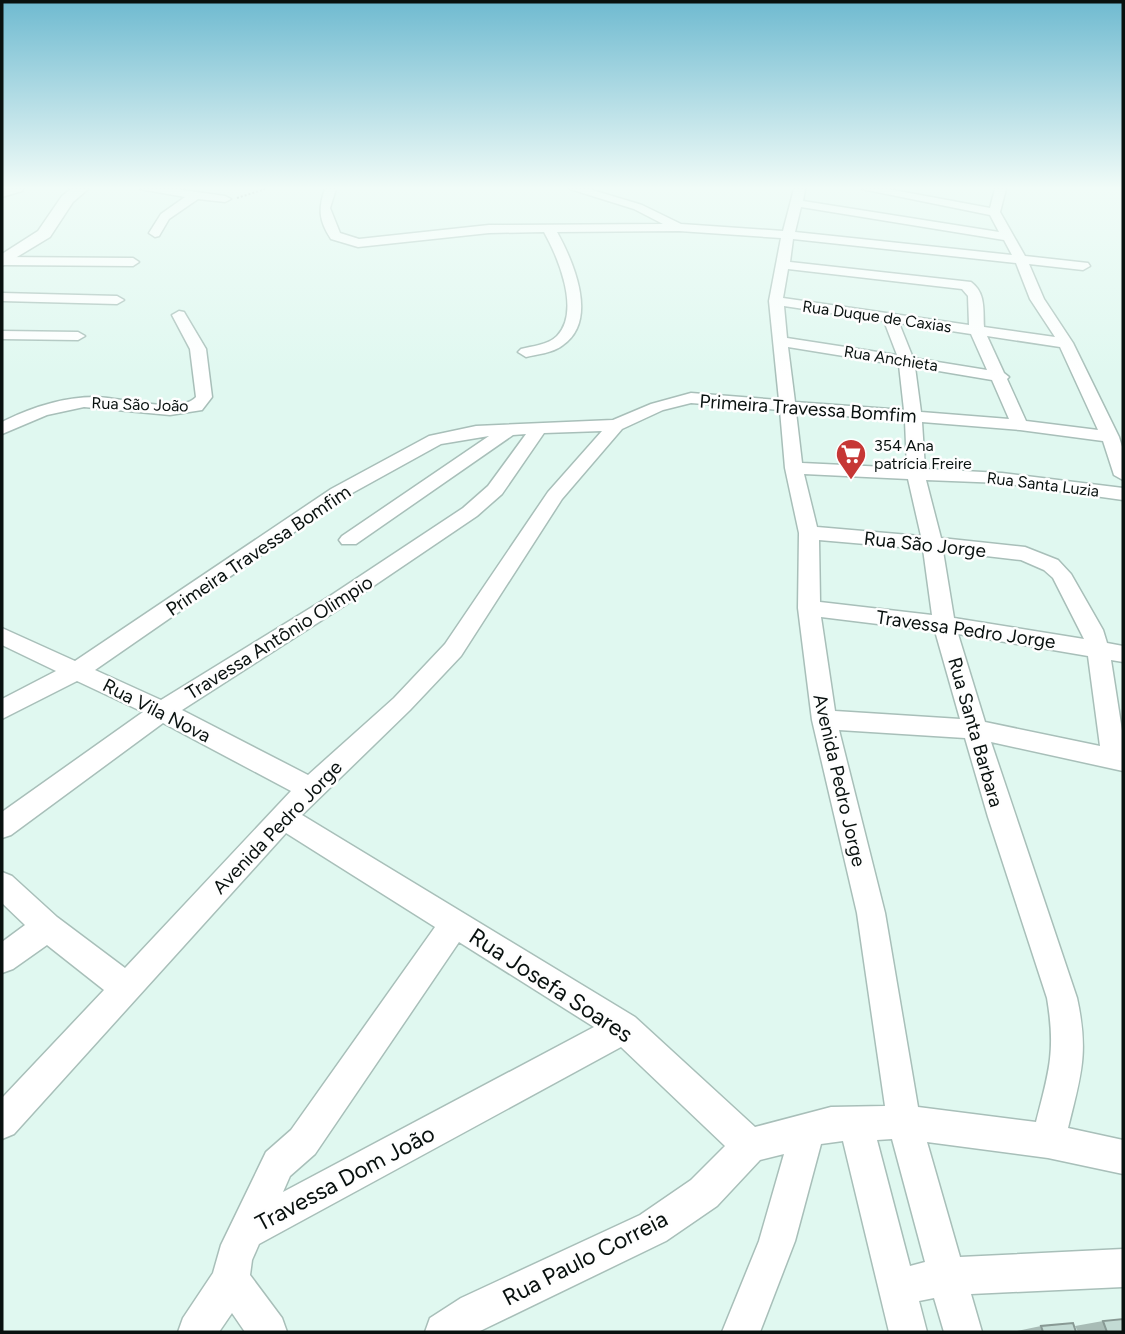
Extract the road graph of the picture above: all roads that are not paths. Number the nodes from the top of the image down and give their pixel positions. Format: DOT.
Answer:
graph roads {
  1 [pos="17,251"];
  2 [pos="561,251"];
  3 [pos="786,251"];
  4 [pos="946,251"];
  5 [pos="1016,251"];
  6 [pos="1021,260"];
  7 [pos="2,261"];
  8 [pos="133,262"];
  9 [pos="784,265"];
  10 [pos="1083,266"];
  11 [pos="2,297"];
  12 [pos="117,300"];
  13 [pos="776,301"];
  14 [pos="179,316"];
  15 [pos="890,318"];
  16 [pos="978,330"];
  17 [pos="2,335"];
  18 [pos="78,336"];
  19 [pos="781,341"];
  20 [pos="1066,343"];
  21 [pos="526,352"];
  22 [pos="906,360"];
  23 [pos="1001,377"];
  24 [pos="786,404"];
  25 [pos="913,416"];
  26 [pos="616,425"];
  27 [pos="1020,425"];
  28 [pos="2,429"];
  29 [pos="538,429"];
  30 [pos="508,430"];
  31 [pos="1110,437"];
  32 [pos="794,468"];
  33 [pos="916,475"];
  34 [pos="1123,475"];
  35 [pos="1123,494"];
  36 [pos="809,533"];
  37 [pos="349,540"];
  38 [pos="932,542"];
  39 [pos="809,608"];
  40 [pos="944,624"];
  41 [pos="2,636"];
  42 [pos="1098,649"];
  43 [pos="1123,654"];
  44 [pos="78,670"];
  45 [pos="2,710"];
  46 [pos="162,712"];
  47 [pos="824,720"];
  48 [pos="974,729"];
  49 [pos="1119,759"];
  50 [pos="310,789"];
  51 [pos="284,818"];
  52 [pos="2,827"];
  53 [pos="2,886"];
  54 [pos="456,924"];
  55 [pos="47,928"];
  56 [pos="2,959"];
  57 [pos="125,987"];
  58 [pos="624,1028"];
  59 [pos="2,1122"];
  60 [pos="905,1122"];
  61 [pos="856,1123"];
  62 [pos="807,1132"];
  63 [pos="1048,1141"];
  64 [pos="750,1146"];
  65 [pos="1123,1157"];
  66 [pos="247,1231"];
  67 [pos="1123,1268"];
  68 [pos="946,1276"];
  69 [pos="231,1280"];
  70 [pos="895,1288"];
  71 [pos="197,1332"];
  72 [pos="268,1332"];
  73 [pos="444,1332"];
  74 [pos="741,1332"];
  75 [pos="908,1332"];
  76 [pos="963,1332"];
  1 -- 7 [label="main road"];
  2 -- 21 [label="street"];
  3 -- 9 [label="street, Avenida Pedro Jorge"];
  4 -- 6 [label="street"];
  5 -- 6 [label="street"];
  6 -- 10 [label="street"];
  6 -- 20 [label="street"];
  7 -- 8 [label="street"];
  9 -- 13 [label="street, Avenida Pedro Jorge"];
  9 -- 16 [label="street"];
  11 -- 12 [label="street"];
  13 -- 15 [label="street, Rua Duque de Caxias"];
  13 -- 19 [label="street, Avenida Pedro Jorge"];
  14 -- 28 [label="street, Rua São João"];
  15 -- 16 [label="street, Rua Duque de Caxias"];
  15 -- 22 [label="street, Rua Santa Barbara"];
  16 -- 20 [label="street, Rua Duque de Caxias"];
  16 -- 23 [label="street"];
  17 -- 18 [label="street"];
  19 -- 22 [label="street, Rua Anchieta"];
  19 -- 24 [label="street, Avenida Pedro Jorge"];
  20 -- 31 [label="street"];
  22 -- 23 [label="street, Rua Anchieta"];
  22 -- 25 [label="street, Rua Santa Barbara"];
  23 -- 27 [label="street"];
  24 -- 25 [label="street, Primeira Travessa Bomfim"];
  24 -- 26 [label="street, Primeira Travessa Bomfim"];
  24 -- 32 [label="street, Avenida Pedro Jorge"];
  25 -- 27 [label="street, Primeira Travessa Bomfim"];
  25 -- 33 [label="street, Rua Santa Barbara"];
  26 -- 29 [label="street, Primeira Travessa Bomfim"];
  26 -- 50 [label="street, Avenida Pedro Jorge"];
  27 -- 31 [label="street, Primeira Travessa Bomfim"];
  29 -- 30 [label="street, Primeira Travessa Bomfim"];
  29 -- 46 [label="street, Travessa Antônio Olimpio"];
  30 -- 37 [label="street"];
  30 -- 44 [label="street, Primeira Travessa Bomfim"];
  31 -- 34 [label="street"];
  32 -- 33 [label="street, Rua Santa Luzia"];
  32 -- 36 [label="street, Avenida Pedro Jorge"];
  33 -- 35 [label="street, Rua Santa Luzia"];
  33 -- 38 [label="street, Rua Santa Barbara"];
  36 -- 38 [label="street, Rua São Jorge"];
  36 -- 39 [label="street, Avenida Pedro Jorge"];
  38 -- 40 [label="street, Rua Santa Barbara"];
  38 -- 42 [label="street, Rua São Jorge"];
  39 -- 40 [label="street, Travessa Pedro Jorge"];
  39 -- 47 [label="street, Avenida Pedro Jorge"];
  40 -- 42 [label="street, Travessa Pedro Jorge"];
  40 -- 48 [label="street, Rua Santa Barbara"];
  41 -- 44 [label="street, Rua Vila Nova"];
  42 -- 43 [label="street, Travessa Pedro Jorge"];
  42 -- 49 [label="street"];
  44 -- 45 [label="street, Primeira Travessa Bomfim"];
  44 -- 46 [label="street, Rua Vila Nova"];
  46 -- 50 [label="street, Rua Vila Nova"];
  46 -- 52 [label="street, Travessa Antônio Olimpio"];
  47 -- 48 [label="street"];
  47 -- 60 [label="street, Avenida Pedro Jorge"];
  48 -- 49 [label="street"];
  48 -- 63 [label="street, Rua Santa Barbara"];
  50 -- 51 [label="street, Avenida Pedro Jorge"];
  51 -- 54 [label="street, Rua Josefa Soares"];
  51 -- 57 [label="street, Avenida Pedro Jorge"];
  53 -- 55 [label="street"];
  54 -- 58 [label="street, Rua Josefa Soares"];
  54 -- 66 [label="street, Travessa Dom João"];
  55 -- 56 [label="street"];
  55 -- 57 [label="street"];
  57 -- 59 [label="street, Avenida Pedro Jorge"];
  58 -- 64 [label="street, Rua Josefa Soares"];
  58 -- 66 [label="street, Travessa Dom João"];
  60 -- 61 [label="street"];
  60 -- 63 [label="street"];
  60 -- 68 [label="street, Avenida Pedro Jorge"];
  61 -- 62 [label="street"];
  61 -- 70 [label="street"];
  62 -- 64 [label="street"];
  62 -- 74 [label="street"];
  63 -- 65 [label="street"];
  64 -- 73 [label="street, Rua Paulo Correia"];
  66 -- 69 [label="street"];
  67 -- 68 [label="street"];
  68 -- 70 [label="street"];
  68 -- 76 [label="street, Avenida Pedro Jorge"];
  69 -- 71 [label="street"];
  69 -- 72 [label="street"];
  70 -- 75 [label="street"];
}
